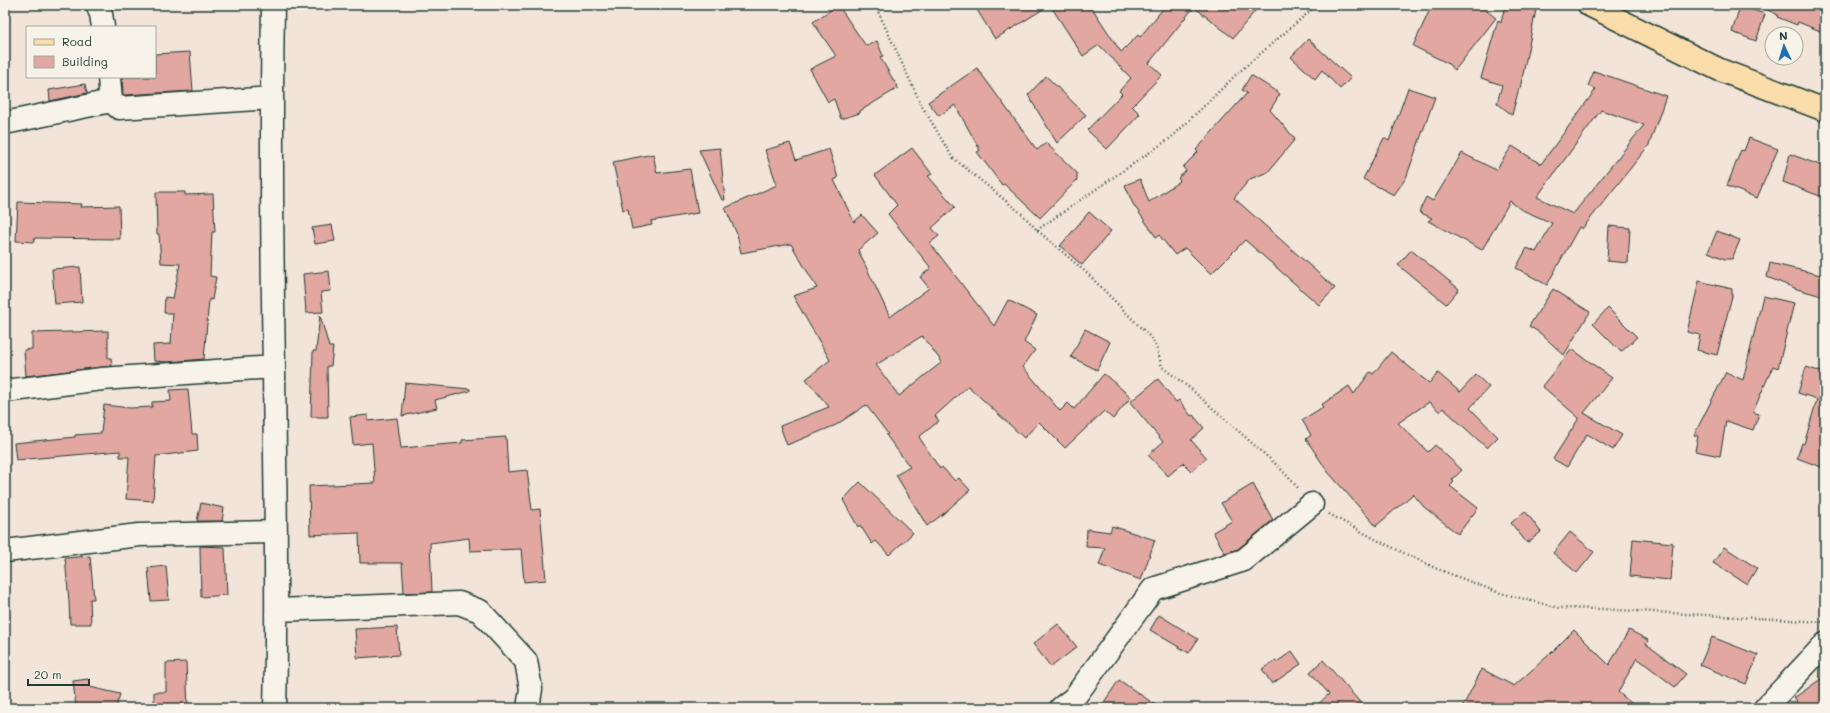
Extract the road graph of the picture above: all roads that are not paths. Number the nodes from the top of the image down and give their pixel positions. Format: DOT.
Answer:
graph roads {
  1 [pos="96,5"];
  2 [pos="273,5"];
  3 [pos="1589,5"];
  4 [pos="103,26"];
  5 [pos="109,78"];
  6 [pos="272,98"];
  7 [pos="111,101"];
  8 [pos="1825,110"];
  9 [pos="5,123"];
  10 [pos="274,366"];
  11 [pos="5,391"];
  12 [pos="1312,504"];
  13 [pos="276,532"];
  14 [pos="5,551"];
  15 [pos="277,610"];
  16 [pos="1825,644"];
  17 [pos="275,708"];
  18 [pos="528,708"];
  19 [pos="1061,708"];
  20 [pos="1765,708"];
  1 -- 4 [label="street"];
  2 -- 6 [label="street"];
  3 -- 8 [label="main road"];
  5 -- 7 [label="street"];
  6 -- 7 [label="street"];
  6 -- 10 [label="street"];
  7 -- 9 [label="street"];
  10 -- 11 [label="street"];
  10 -- 13 [label="street"];
  12 -- 19 [label="street"];
  13 -- 14 [label="street"];
  13 -- 15 [label="street"];
  15 -- 17 [label="street"];
  15 -- 18 [label="street"];
  16 -- 20 [label="street"];
}
